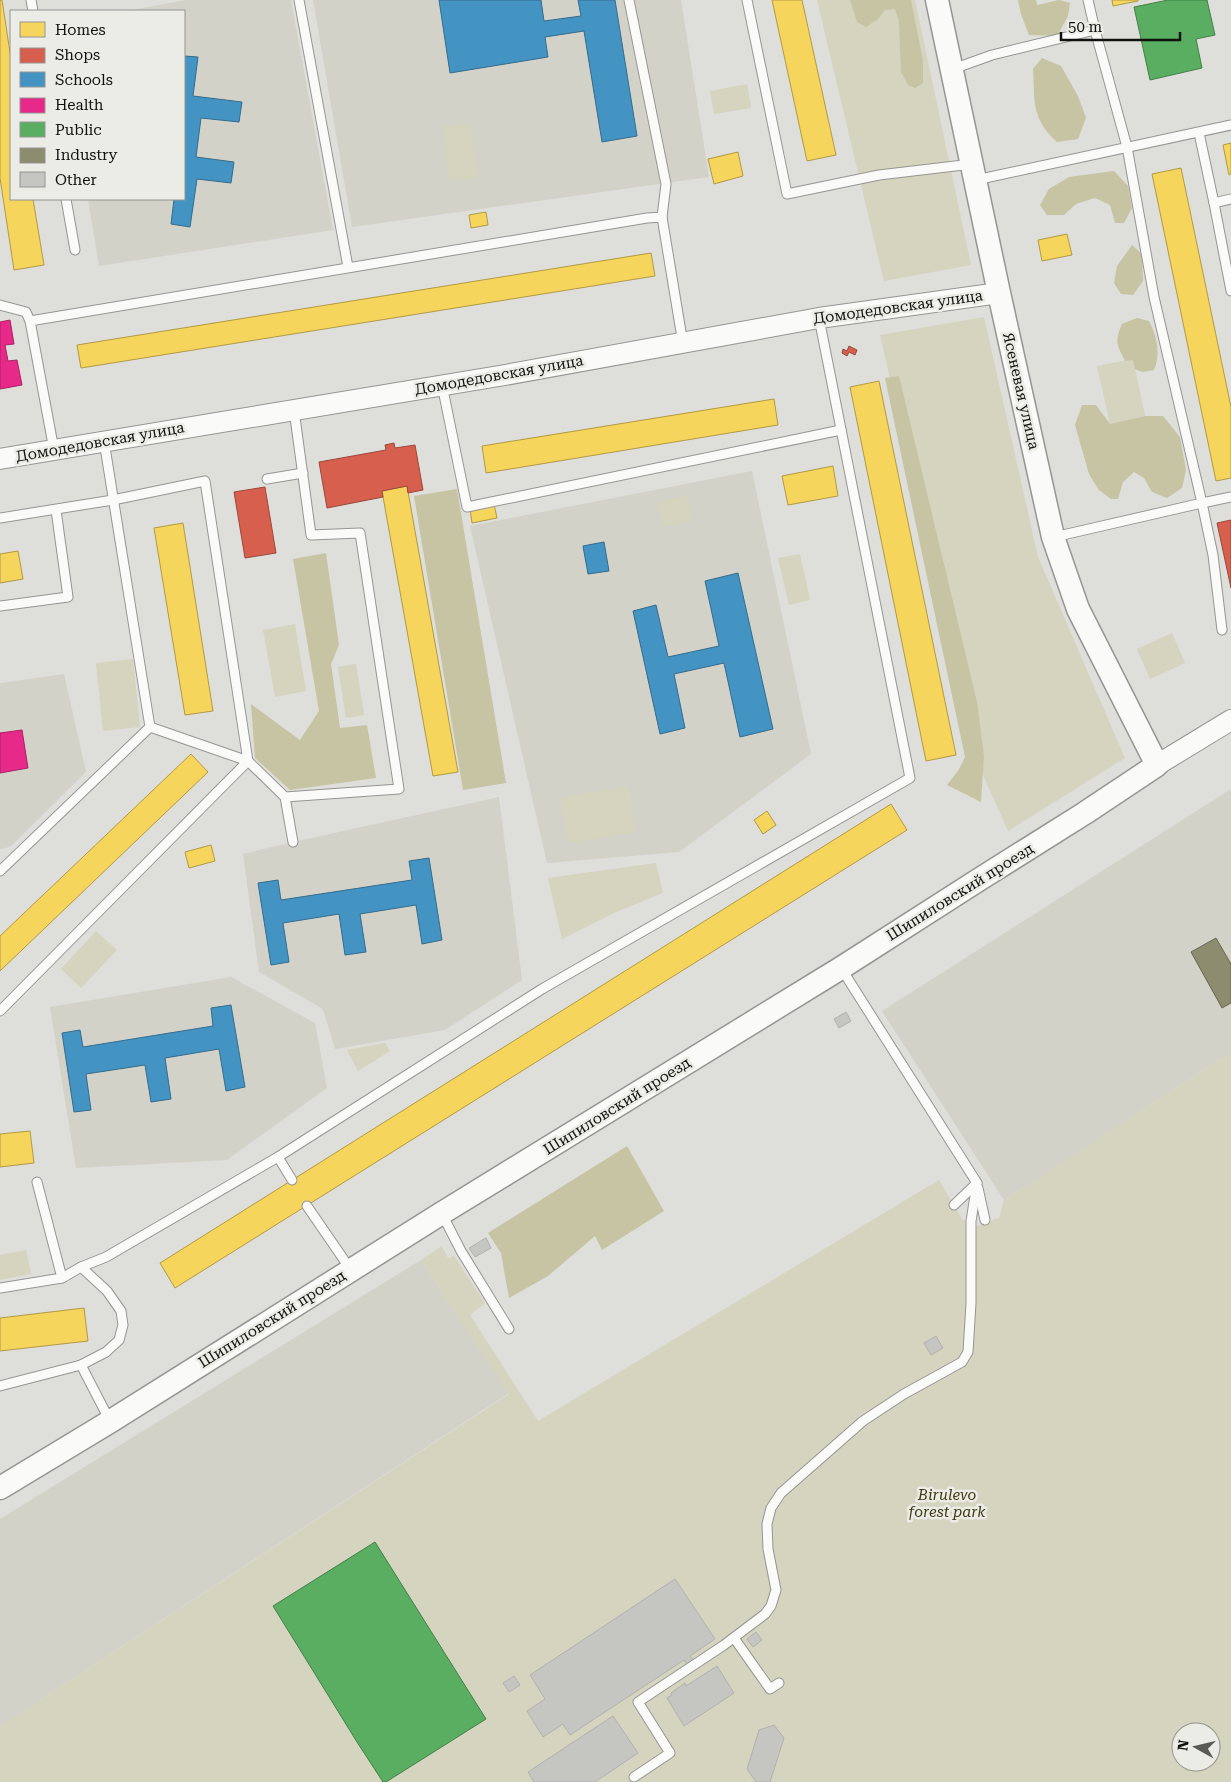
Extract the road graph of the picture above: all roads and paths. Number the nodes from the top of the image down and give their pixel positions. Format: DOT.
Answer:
graph roads {
  1 [pos="299,0"];
  2 [pos="629,0"];
  3 [pos="747,0"];
  4 [pos="937,0"];
  5 [pos="1088,0"];
  6 [pos="1095,30"];
  7 [pos="952,69"];
  8 [pos="1231,125"];
  9 [pos="1199,133"];
  10 [pos="1127,147"];
  11 [pos="974,172"];
  12 [pos="1231,199"];
  13 [pos="66,200"];
  14 [pos="1214,203"];
  15 [pos="662,217"];
  16 [pos="76,250"];
  17 [pos="348,267"];
  18 [pos="1231,291"];
  19 [pos="998,293"];
  20 [pos="0,305"];
  21 [pos="819,318"];
  22 [pos="30,321"];
  23 [pos="683,344"];
  24 [pos="442,385"];
  25 [pos="294,409"];
  26 [pos="842,430"];
  27 [pos="104,442"];
  28 [pos="54,450"];
  29 [pos="0,459"];
  30 [pos="303,473"];
  31 [pos="267,479"];
  32 [pos="1231,497"];
  33 [pos="113,500"];
  34 [pos="1202,503"];
  35 [pos="56,510"];
  36 [pos="0,518"];
  37 [pos="1053,537"];
  38 [pos="0,606"];
  39 [pos="1222,630"];
  40 [pos="1231,720"];
  41 [pos="150,727"];
  42 [pos="248,761"];
  43 [pos="1156,766"];
  44 [pos="284,797"];
  45 [pos="293,842"];
  46 [pos="0,871"];
  47 [pos="841,968"];
  48 [pos="0,1011"];
  49 [pos="278,1157"];
  50 [pos="292,1180"];
  51 [pos="37,1182"];
  52 [pos="977,1183"];
  53 [pos="954,1205"];
  54 [pos="307,1206"];
  55 [pos="442,1213"];
  56 [pos="985,1220"];
  57 [pos="81,1267"];
  58 [pos="351,1270"];
  59 [pos="62,1278"];
  60 [pos="0,1288"];
  61 [pos="509,1330"];
  62 [pos="81,1365"];
  63 [pos="0,1386"];
  64 [pos="111,1421"];
  65 [pos="0,1488"];
  66 [pos="734,1638"];
  67 [pos="779,1683"];
  68 [pos="634,1777"];
  1 -- 17 [label="lane"];
  2 -- 15 [label="lane"];
  3 -- 11 [label="lane"];
  4 -- 7 [label="main road, Ясеневая улица"];
  5 -- 6 [label="lane"];
  6 -- 7 [label="lane"];
  6 -- 10 [label="lane"];
  7 -- 11 [label="main road, Ясеневая улица"];
  8 -- 9 [label="lane"];
  9 -- 10 [label="lane"];
  9 -- 14 [label="lane"];
  10 -- 11 [label="lane"];
  10 -- 34 [label="lane"];
  11 -- 19 [label="main road, Ясеневая улица"];
  12 -- 14 [label="lane"];
  13 -- 16 [label="lane"];
  14 -- 18 [label="lane"];
  15 -- 17 [label="lane"];
  15 -- 23 [label="lane"];
  17 -- 22 [label="lane"];
  19 -- 21 [label="street, Домодедовская улица"];
  19 -- 37 [label="main road, Ясеневая улица"];
  20 -- 22 [label="lane"];
  21 -- 23 [label="street, Домодедовская улица"];
  21 -- 26 [label="lane"];
  22 -- 28 [label="lane"];
  23 -- 24 [label="street, Домодедовская улица"];
  24 -- 25 [label="street, Домодедовская улица"];
  24 -- 26 [label="lane"];
  25 -- 27 [label="street, Домодедовская улица"];
  25 -- 30 [label="lane"];
  26 -- 49 [label="lane"];
  27 -- 28 [label="street, Домодедовская улица"];
  27 -- 33 [label="lane"];
  28 -- 29 [label="street, Домодедовская улица"];
  30 -- 31 [label="lane"];
  30 -- 44 [label="lane"];
  32 -- 34 [label="lane"];
  33 -- 35 [label="lane"];
  33 -- 41 [label="lane"];
  33 -- 42 [label="lane"];
  34 -- 37 [label="lane"];
  34 -- 39 [label="lane"];
  35 -- 36 [label="lane"];
  35 -- 38 [label="lane"];
  37 -- 43 [label="main road, Ясеневая улица"];
  40 -- 43 [label="street, Шипиловский проезд"];
  41 -- 42 [label="lane"];
  41 -- 46 [label="lane"];
  42 -- 44 [label="lane"];
  42 -- 48 [label="lane"];
  43 -- 47 [label="main road, Шипиловский проезд"];
  44 -- 45 [label="lane"];
  47 -- 52 [label="lane"];
  47 -- 55 [label="main road, Шипиловский проезд"];
  49 -- 50 [label="lane"];
  49 -- 57 [label="lane"];
  51 -- 59 [label="lane"];
  52 -- 53 [label="lane"];
  52 -- 56 [label="lane"];
  52 -- 66 [label="lane"];
  54 -- 58 [label="lane"];
  55 -- 58 [label="main road, Шипиловский проезд"];
  55 -- 61 [label="lane"];
  57 -- 59 [label="lane"];
  57 -- 62 [label="lane"];
  58 -- 64 [label="main road, Шипиловский проезд"];
  59 -- 60 [label="lane"];
  62 -- 63 [label="lane"];
  62 -- 64 [label="lane"];
  64 -- 65 [label="main road, Шипиловский проезд"];
  66 -- 67 [label="lane"];
  66 -- 68 [label="lane"];
}
